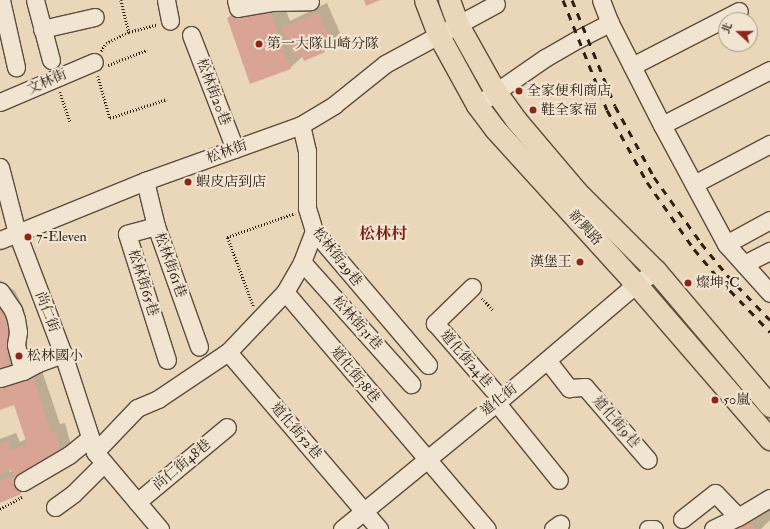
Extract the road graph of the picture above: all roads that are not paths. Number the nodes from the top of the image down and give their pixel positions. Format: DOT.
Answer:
graph roads {
  1 [pos="1,0"];
  2 [pos="35,0"];
  3 [pos="166,0"];
  4 [pos="425,0"];
  5 [pos="449,0"];
  6 [pos="293,1"];
  7 [pos="603,1"];
  8 [pos="310,2"];
  9 [pos="237,4"];
  10 [pos="496,4"];
  11 [pos="739,11"];
  12 [pos="95,16"];
  13 [pos="170,21"];
  14 [pos="610,23"];
  15 [pos="458,25"];
  16 [pos="42,29"];
  17 [pos="191,35"];
  18 [pos="439,36"];
  19 [pos="51,60"];
  20 [pos="95,66"];
  21 [pos="632,66"];
  22 [pos="16,68"];
  23 [pos="770,70"];
  24 [pos="495,91"];
  25 [pos="0,102"];
  26 [pos="477,105"];
  27 [pos="301,125"];
  28 [pos="662,126"];
  29 [pos="770,144"];
  30 [pos="236,149"];
  31 [pos="0,167"];
  32 [pos="145,181"];
  33 [pos="694,184"];
  34 [pos="770,220"];
  35 [pos="156,226"];
  36 [pos="314,231"];
  37 [pos="17,233"];
  38 [pos="0,240"];
  39 [pos="726,244"];
  40 [pos="770,251"];
  41 [pos="302,262"];
  42 [pos="744,264"];
  43 [pos="656,271"];
  44 [pos="636,284"];
  45 [pos="472,287"];
  46 [pos="0,291"];
  47 [pos="285,292"];
  48 [pos="770,293"];
  49 [pos="199,348"];
  50 [pos="228,352"];
  51 [pos="63,354"];
  52 [pos="168,360"];
  53 [pos="547,360"];
  54 [pos="428,365"];
  55 [pos="23,371"];
  56 [pos="0,378"];
  57 [pos="411,384"];
  58 [pos="498,400"];
  59 [pos="770,406"];
  60 [pos="227,427"];
  61 [pos="770,439"];
  62 [pos="96,451"];
  63 [pos="426,459"];
  64 [pos="648,460"];
  65 [pos="559,480"];
  66 [pos="23,482"];
  67 [pos="770,498"];
  68 [pos="138,502"];
  69 [pos="55,506"];
  70 [pos="364,511"];
  71 [pos="738,517"];
  72 [pos="682,520"];
  73 [pos="160,529"];
  74 [pos="342,529"];
  75 [pos="379,529"];
  76 [pos="487,529"];
  77 [pos="648,529"];
  78 [pos="654,529"];
  79 [pos="713,529"];
  1 -- 22 [label="street"];
  2 -- 16 [label="street"];
  3 -- 13 [label="street"];
  4 -- 18 [label="main road, 新興路"];
  5 -- 15 [label="main road, 新興路"];
  6 -- 8 [label="street"];
  6 -- 9 [label="street"];
  7 -- 14 [label="street"];
  10 -- 15 [label="street, 松林街"];
  11 -- 21 [label="street"];
  12 -- 16 [label="street"];
  14 -- 21 [label="street"];
  14 -- 24 [label="street"];
  15 -- 18 [label="street, 松林街"];
  15 -- 24 [label="main road, 新興路"];
  16 -- 19 [label="street"];
  17 -- 30 [label="street, 松林街20巷"];
  18 -- 26 [label="main road, 新興路"];
  18 -- 27 [label="street, 松林街"];
  20 -- 25 [label="street, 文林街"];
  21 -- 28 [label="street"];
  23 -- 28 [label="street"];
  24 -- 26 [label="street"];
  24 -- 43 [label="main road, 新興路"];
  26 -- 44 [label="main road, 新興路"];
  27 -- 30 [label="street, 松林街"];
  27 -- 36 [label="street, 松林街29巷"];
  28 -- 33 [label="street"];
  29 -- 33 [label="street"];
  30 -- 32 [label="street, 松林街"];
  31 -- 37 [label="street, 尚仁街"];
  32 -- 35 [label="street, 松林街61巷"];
  32 -- 37 [label="street, 松林街"];
  33 -- 39 [label="street"];
  34 -- 39 [label="street"];
  35 -- 49 [label="street, 松林街61巷"];
  35 -- 52 [label="street, 松林街65巷"];
  36 -- 41 [label="street"];
  36 -- 54 [label="street, 松林街29巷"];
  37 -- 38 [label="street, 松林街"];
  37 -- 51 [label="street, 尚仁街"];
  39 -- 42 [label="street"];
  40 -- 42 [label="street"];
  41 -- 47 [label="street"];
  41 -- 57 [label="street, 松林街31巷"];
  42 -- 48 [label="street"];
  43 -- 44 [label="street, 道化街"];
  43 -- 59 [label="main road, 新興路"];
  44 -- 53 [label="street, 道化街"];
  44 -- 61 [label="main road, 新興路"];
  45 -- 58 [label="street, 道化街24巷"];
  46 -- 55 [label="street"];
  47 -- 50 [label="street"];
  47 -- 63 [label="street, 道化街38巷"];
  50 -- 62 [label="street"];
  50 -- 70 [label="street, 道化街52巷"];
  51 -- 55 [label="street"];
  51 -- 62 [label="street, 尚仁街"];
  53 -- 58 [label="street, 道化街"];
  53 -- 64 [label="street, 道化街9巷"];
  55 -- 56 [label="street"];
  58 -- 63 [label="street, 道化街"];
  58 -- 65 [label="street"];
  60 -- 68 [label="street, 尚仁街48巷"];
  62 -- 66 [label="street"];
  62 -- 68 [label="street, 尚仁街"];
  62 -- 69 [label="street"];
  63 -- 70 [label="street, 道化街"];
  63 -- 76 [label="street, 道化街38巷"];
  67 -- 71 [label="street"];
  68 -- 73 [label="street, 尚仁街"];
  70 -- 74 [label="street, 道化街"];
  70 -- 75 [label="street, 道化街52巷"];
  71 -- 72 [label="street"];
  71 -- 79 [label="street"];
  77 -- 78 [label="street"];
}
